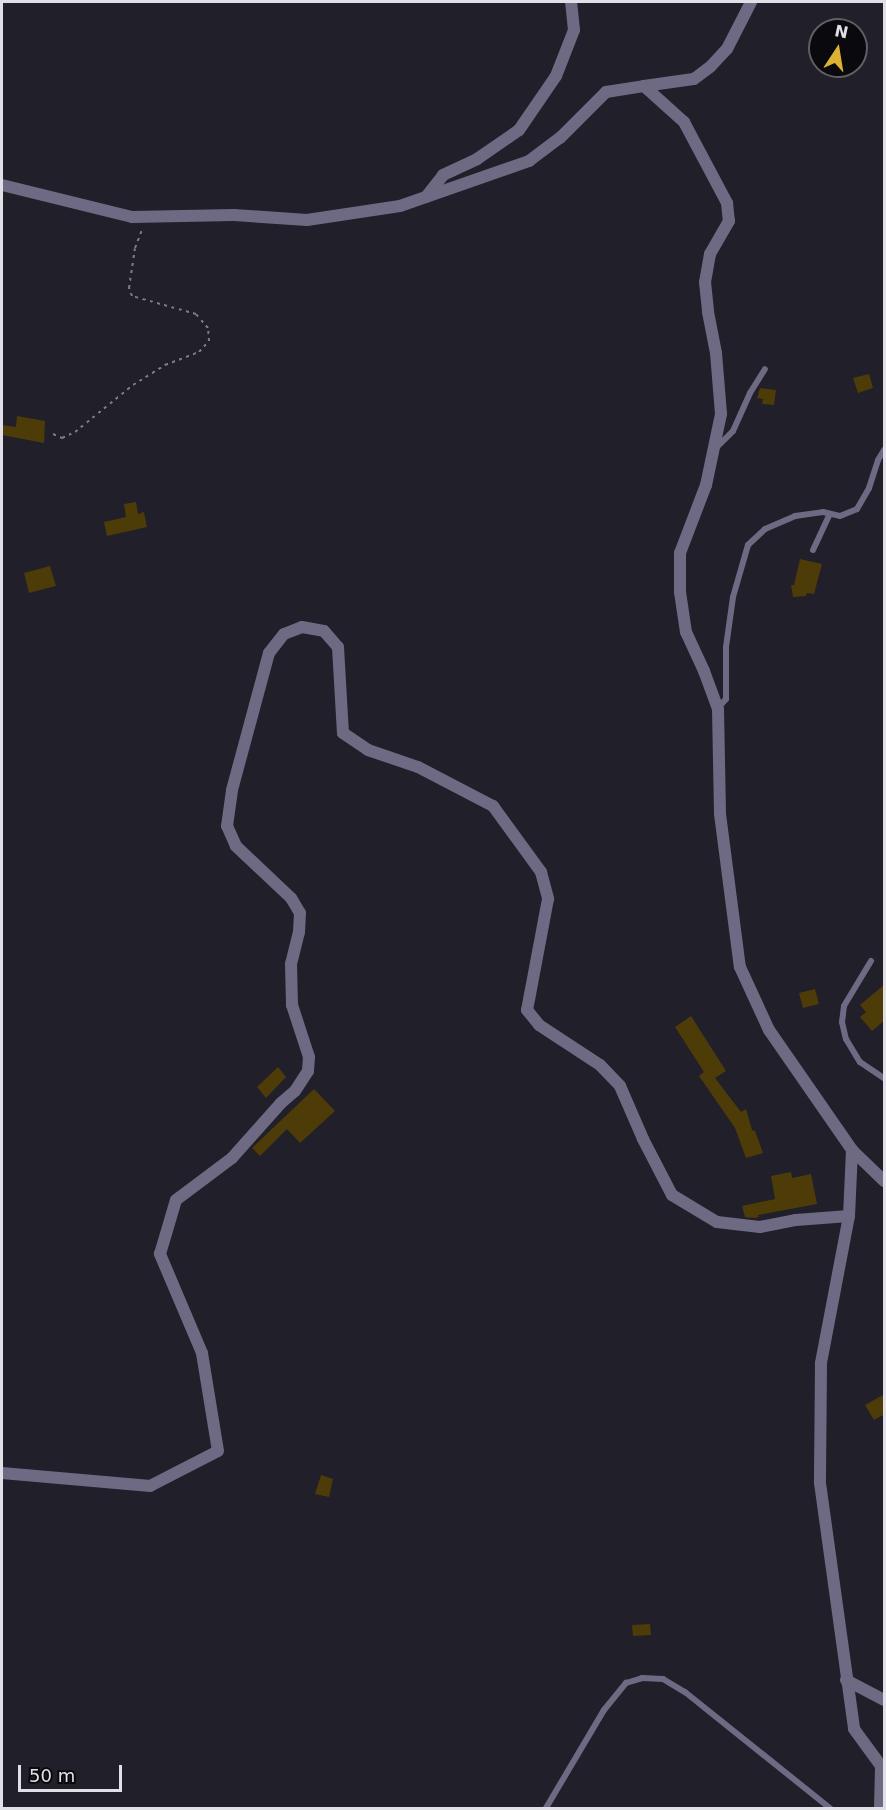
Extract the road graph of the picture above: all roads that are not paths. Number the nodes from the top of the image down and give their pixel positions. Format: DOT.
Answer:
graph roads {
  1 [pos="571,2"];
  2 [pos="751,2"];
  3 [pos="644,86"];
  4 [pos="2,185"];
  5 [pos="426,198"];
  6 [pos="765,369"];
  7 [pos="885,450"];
  8 [pos="712,451"];
  9 [pos="830,514"];
  10 [pos="813,550"];
  11 [pos="717,709"];
  12 [pos="871,961"];
  13 [pos="885,1078"];
  14 [pos="852,1150"];
  15 [pos="885,1181"];
  16 [pos="849,1216"];
  17 [pos="2,1473"];
  18 [pos="846,1680"];
  19 [pos="885,1700"];
  20 [pos="883,1768"];
  21 [pos="546,1809"];
  22 [pos="830,1809"];
  23 [pos="880,1809"];
  1 -- 5 [label="street"];
  2 -- 3 [label="street"];
  3 -- 5 [label="street"];
  3 -- 8 [label="street"];
  4 -- 5 [label="street"];
  6 -- 8 [label="lane"];
  7 -- 9 [label="lane"];
  8 -- 11 [label="street"];
  9 -- 10 [label="lane"];
  9 -- 11 [label="lane"];
  11 -- 14 [label="street"];
  12 -- 13 [label="lane"];
  14 -- 15 [label="street"];
  14 -- 16 [label="street"];
  16 -- 17 [label="street"];
  16 -- 18 [label="street"];
  18 -- 19 [label="street"];
  18 -- 20 [label="street"];
  20 -- 23 [label="street"];
  21 -- 22 [label="lane"];
}
